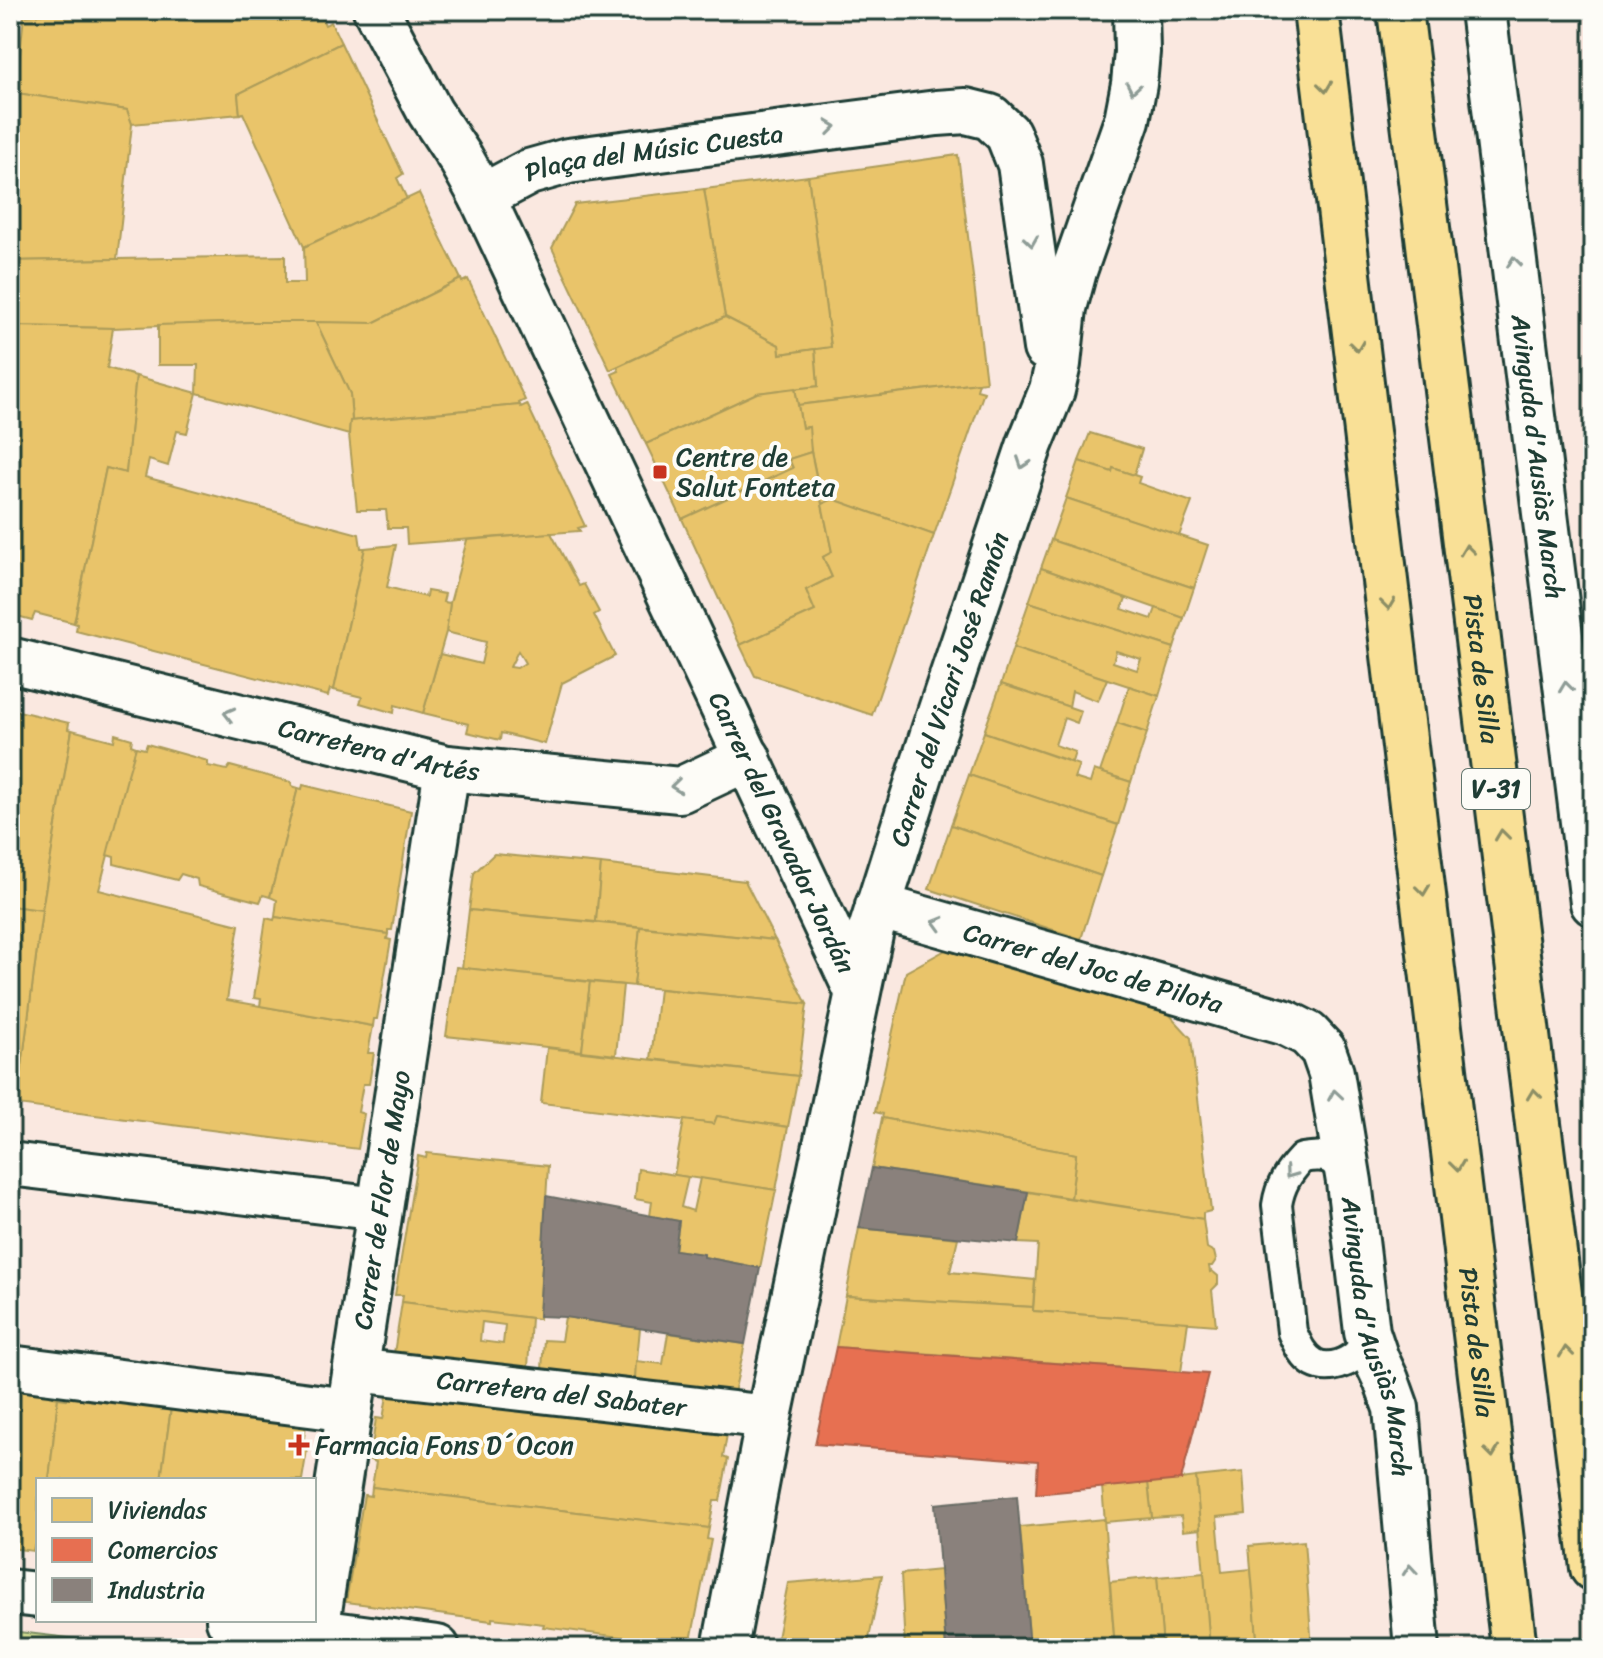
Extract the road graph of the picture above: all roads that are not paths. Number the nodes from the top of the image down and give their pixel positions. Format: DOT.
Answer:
graph roads {
  1 [pos="376,10"];
  2 [pos="1136,10"];
  3 [pos="1316,10"];
  4 [pos="1400,10"];
  5 [pos="1483,10"];
  6 [pos="482,197"];
  7 [pos="1052,390"];
  8 [pos="10,660"];
  9 [pos="748,758"];
  10 [pos="447,768"];
  11 [pos="1593,903"];
  12 [pos="878,906"];
  13 [pos="857,991"];
  14 [pos="1308,1034"];
  15 [pos="10,1164"];
  16 [pos="1349,1182"];
  17 [pos="379,1209"];
  18 [pos="1367,1332"];
  19 [pos="10,1367"];
  20 [pos="352,1390"];
  21 [pos="769,1417"];
  22 [pos="1593,1568"];
  23 [pos="10,1592"];
  24 [pos="36,1595"];
  25 [pos="245,1622"];
  26 [pos="316,1631"];
  27 [pos="437,1648"];
  28 [pos="725,1648"];
  29 [pos="1417,1648"];
  30 [pos="1514,1648"];
  1 -- 6 [label="street"];
  2 -- 7 [label="street, Carrer del Vicari José Ramón, one-way"];
  3 -- 30 [label="highway, Pista de Silla, one-way"];
  22 -- 4 [label="highway, Pista de Silla / V-31, one-way"];
  11 -- 5 [label="street, Avinguda d'Ausiàs March, one-way"];
  6 -- 7 [label="street, Plaça del Músic Cuesta, one-way"];
  6 -- 9 [label="street, Carrer del Gravador Jordán"];
  7 -- 12 [label="street, Carrer del Vicari José Ramón, one-way"];
  10 -- 8 [label="street, Carretera d'Artés, one-way"];
  9 -- 10 [label="street, Carretera d'Artés, one-way"];
  9 -- 13 [label="street, Carrer del Gravador Jordán"];
  10 -- 17 [label="street, Carrer de Flor de Mayo"];
  12 -- 13 [label="street, Carrer del Vicari José Ramón"];
  14 -- 12 [label="street, Carrer del Joc de Pilota, one-way"];
  13 -- 21 [label="street, Carrer del Gravador Jordán"];
  16 -- 14 [label="street, Avinguda d'Ausiàs March, one-way"];
  15 -- 17 [label="street"];
  16 -- 18 [label="street, Avinguda d'Ausiàs March"];
  16 -- 18 [label="lane, one-way"];
  17 -- 20 [label="street, Carrer de Flor de Mayo"];
  29 -- 18 [label="street, Avinguda d'Ausiàs March, one-way"];
  19 -- 20 [label="street, Carretera del Sabater"];
  20 -- 21 [label="street, Carretera del Sabater"];
  20 -- 26 [label="street, Carrer de Flor de Mayo"];
  21 -- 28 [label="street, Carrer del Gravador Jordán"];
  23 -- 24 [label="street"];
  25 -- 26 [label="street"];
  26 -- 27 [label="street"];
}
